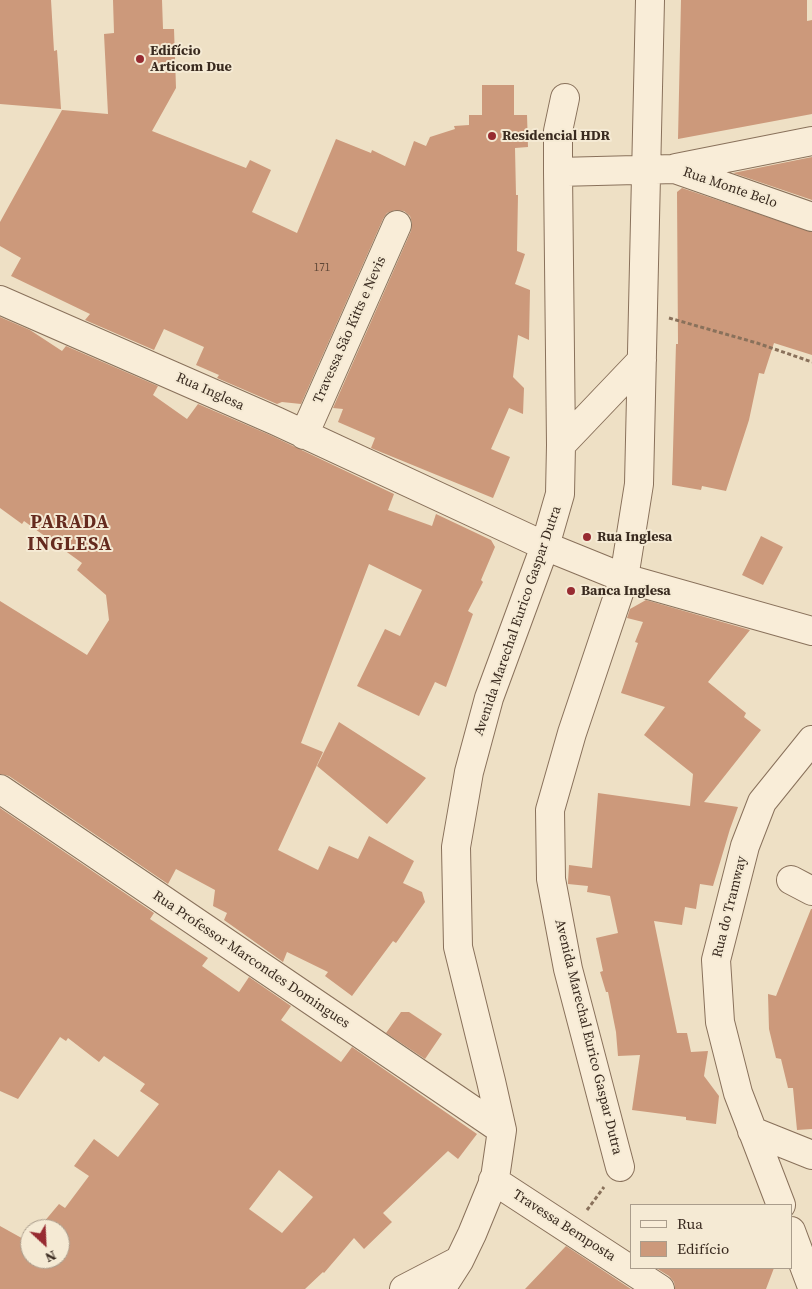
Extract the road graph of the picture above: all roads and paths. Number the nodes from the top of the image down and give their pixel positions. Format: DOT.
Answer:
graph roads {
  1 [pos="650,0"];
  2 [pos="565,98"];
  3 [pos="812,141"];
  4 [pos="647,169"];
  5 [pos="675,169"];
  6 [pos="558,172"];
  7 [pos="812,217"];
  8 [pos="397,225"];
  9 [pos="0,300"];
  10 [pos="644,311"];
  11 [pos="642,360"];
  12 [pos="812,362"];
  13 [pos="304,434"];
  14 [pos="561,445"];
  15 [pos="545,546"];
  16 [pos="624,578"];
  17 [pos="812,631"];
  18 [pos="812,740"];
  19 [pos="0,789"];
  20 [pos="502,1130"];
  21 [pos="752,1130"];
  22 [pos="812,1155"];
  23 [pos="620,1167"];
  24 [pos="494,1180"];
  25 [pos="781,1204"];
  26 [pos="571,1231"];
  27 [pos="792,1234"];
  28 [pos="449,1280"];
  29 [pos="812,1287"];
  30 [pos="404,1289"];
  31 [pos="660,1289"];
  1 -- 4 [label="street, Avenida Marechal Eurico Gaspar Dutra"];
  2 -- 6 [label="street, Avenida Marechal Eurico Gaspar Dutra"];
  3 -- 5 [label="street"];
  4 -- 5 [label="street, Rua Monte Belo"];
  4 -- 6 [label="street"];
  4 -- 10 [label="street, Avenida Marechal Eurico Gaspar Dutra"];
  5 -- 7 [label="street, Rua Monte Belo"];
  6 -- 14 [label="street, Avenida Marechal Eurico Gaspar Dutra"];
  8 -- 13 [label="street, Travessa São Kitts e Nevis"];
  9 -- 13 [label="street, Rua Inglesa"];
  10 -- 11 [label="street, Avenida Marechal Eurico Gaspar Dutra"];
  10 -- 12 [label="path"];
  11 -- 14 [label="street"];
  11 -- 16 [label="street, Avenida Marechal Eurico Gaspar Dutra"];
  13 -- 15 [label="street, Rua Inglesa"];
  14 -- 15 [label="street, Avenida Marechal Eurico Gaspar Dutra"];
  15 -- 16 [label="street, Rua Inglesa"];
  15 -- 20 [label="street, Avenida Marechal Eurico Gaspar Dutra"];
  16 -- 17 [label="street, Rua Inglesa"];
  16 -- 23 [label="street, Avenida Marechal Eurico Gaspar Dutra"];
  18 -- 21 [label="street, Rua do Tramway"];
  19 -- 20 [label="street, Rua Professor Marcondes Domingues"];
  20 -- 24 [label="street, Avenida Marechal Eurico Gaspar Dutra"];
  21 -- 22 [label="street"];
  21 -- 25 [label="street, Rua do Tramway"];
  23 -- 26 [label="path, Avenida Marechal Eurico Gaspar Dutra"];
  24 -- 26 [label="street, Travessa Bemposta"];
  24 -- 28 [label="street, Avenida Marechal Eurico Gaspar Dutra"];
  26 -- 31 [label="street, Travessa Bemposta"];
  27 -- 29 [label="street"];
  28 -- 30 [label="street, Avenida Marechal Eurico Gaspar Dutra"];
}
